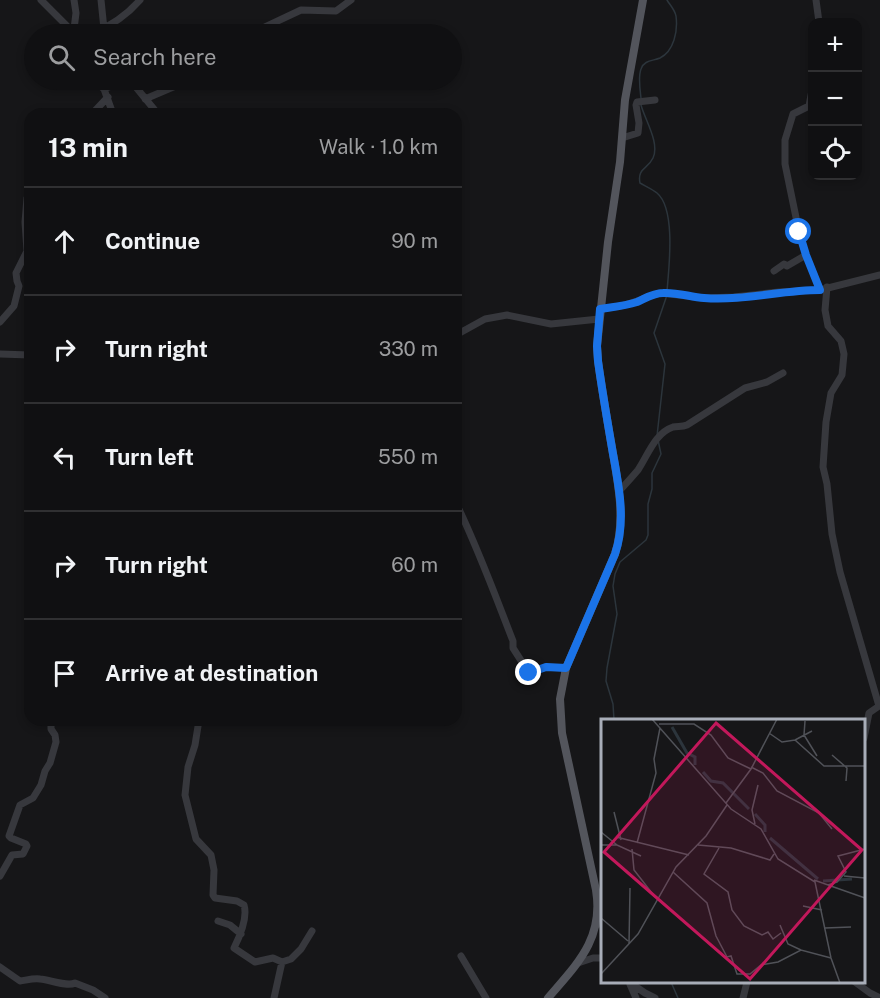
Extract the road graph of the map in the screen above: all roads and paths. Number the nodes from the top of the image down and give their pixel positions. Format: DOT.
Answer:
graph roads {
  1 [pos="41,0"];
  2 [pos="74,0"];
  3 [pos="101,0"];
  4 [pos="140,0"];
  5 [pos="351,0"];
  6 [pos="643,0"];
  7 [pos="816,0"];
  8 [pos="818,18"];
  9 [pos="65,24"];
  10 [pos="75,24"];
  11 [pos="105,24"];
  12 [pos="115,24"];
  13 [pos="271,24"];
  14 [pos="104,90"];
  15 [pos="138,90"];
  16 [pos="166,90"];
  17 [pos="108,97"];
  18 [pos="145,99"];
  19 [pos="653,100"];
  20 [pos="808,106"];
  21 [pos="98,108"];
  22 [pos="111,108"];
  23 [pos="153,108"];
  24 [pos="622,138"];
  25 [pos="806,255"];
  26 [pos="24,257"];
  27 [pos="774,271"];
  28 [pos="880,275"];
  29 [pos="824,288"];
  30 [pos="600,309"];
  31 [pos="600,319"];
  32 [pos="0,322"];
  33 [pos="462,332"];
  34 [pos="0,354"];
  35 [pos="24,355"];
  36 [pos="783,373"];
  37 [pos="619,491"];
  38 [pos="462,515"];
  39 [pos="566,668"];
  40 [pos="51,726"];
  41 [pos="198,726"];
  42 [pos="865,733"];
  43 [pos="0,876"];
  44 [pos="598,911"];
  45 [pos="601,919"];
  46 [pos="218,921"];
  47 [pos="312,931"];
  48 [pos="241,934"];
  49 [pos="461,956"];
  50 [pos="601,958"];
  51 [pos="282,962"];
  52 [pos="578,963"];
  53 [pos="0,967"];
  54 [pos="630,983"];
  55 [pos="632,983"];
  56 [pos="747,983"];
  57 [pos="858,983"];
  58 [pos="105,998"];
  59 [pos="274,998"];
  60 [pos="486,998"];
  61 [pos="548,998"];
  62 [pos="636,998"];
  63 [pos="656,998"];
  64 [pos="743,998"];
  65 [pos="880,998"];
  1 -- 9 [label="street"];
  2 -- 10 [label="street"];
  3 -- 11 [label="street"];
  4 -- 12 [label="street"];
  5 -- 13 [label="street"];
  6 -- 24 [label="main road"];
  7 -- 8 [label="street"];
  14 -- 17 [label="street"];
  15 -- 18 [label="street"];
  16 -- 18 [label="street"];
  17 -- 21 [label="street"];
  17 -- 22 [label="street"];
  18 -- 23 [label="street"];
  19 -- 24 [label="street"];
  20 -- 25 [label="street"];
  24 -- 30 [label="main road"];
  25 -- 27 [label="street"];
  25 -- 29 [label="street"];
  26 -- 32 [label="street"];
  28 -- 29 [label="street"];
  29 -- 30 [label="street"];
  29 -- 42 [label="street"];
  30 -- 31 [label="main road"];
  31 -- 33 [label="street"];
  31 -- 37 [label="main road"];
  34 -- 35 [label="street"];
  36 -- 37 [label="street"];
  37 -- 39 [label="main road"];
  38 -- 39 [label="street"];
  39 -- 44 [label="main road"];
  40 -- 43 [label="street"];
  41 -- 48 [label="street"];
  44 -- 45 [label="street"];
  44 -- 52 [label="main road"];
  46 -- 48 [label="street"];
  47 -- 51 [label="street"];
  48 -- 51 [label="street"];
  49 -- 60 [label="street"];
  50 -- 52 [label="street"];
  51 -- 59 [label="street"];
  52 -- 61 [label="main road"];
  53 -- 58 [label="street"];
  54 -- 62 [label="street"];
  55 -- 63 [label="street"];
  56 -- 64 [label="street"];
  57 -- 65 [label="street"];
}
